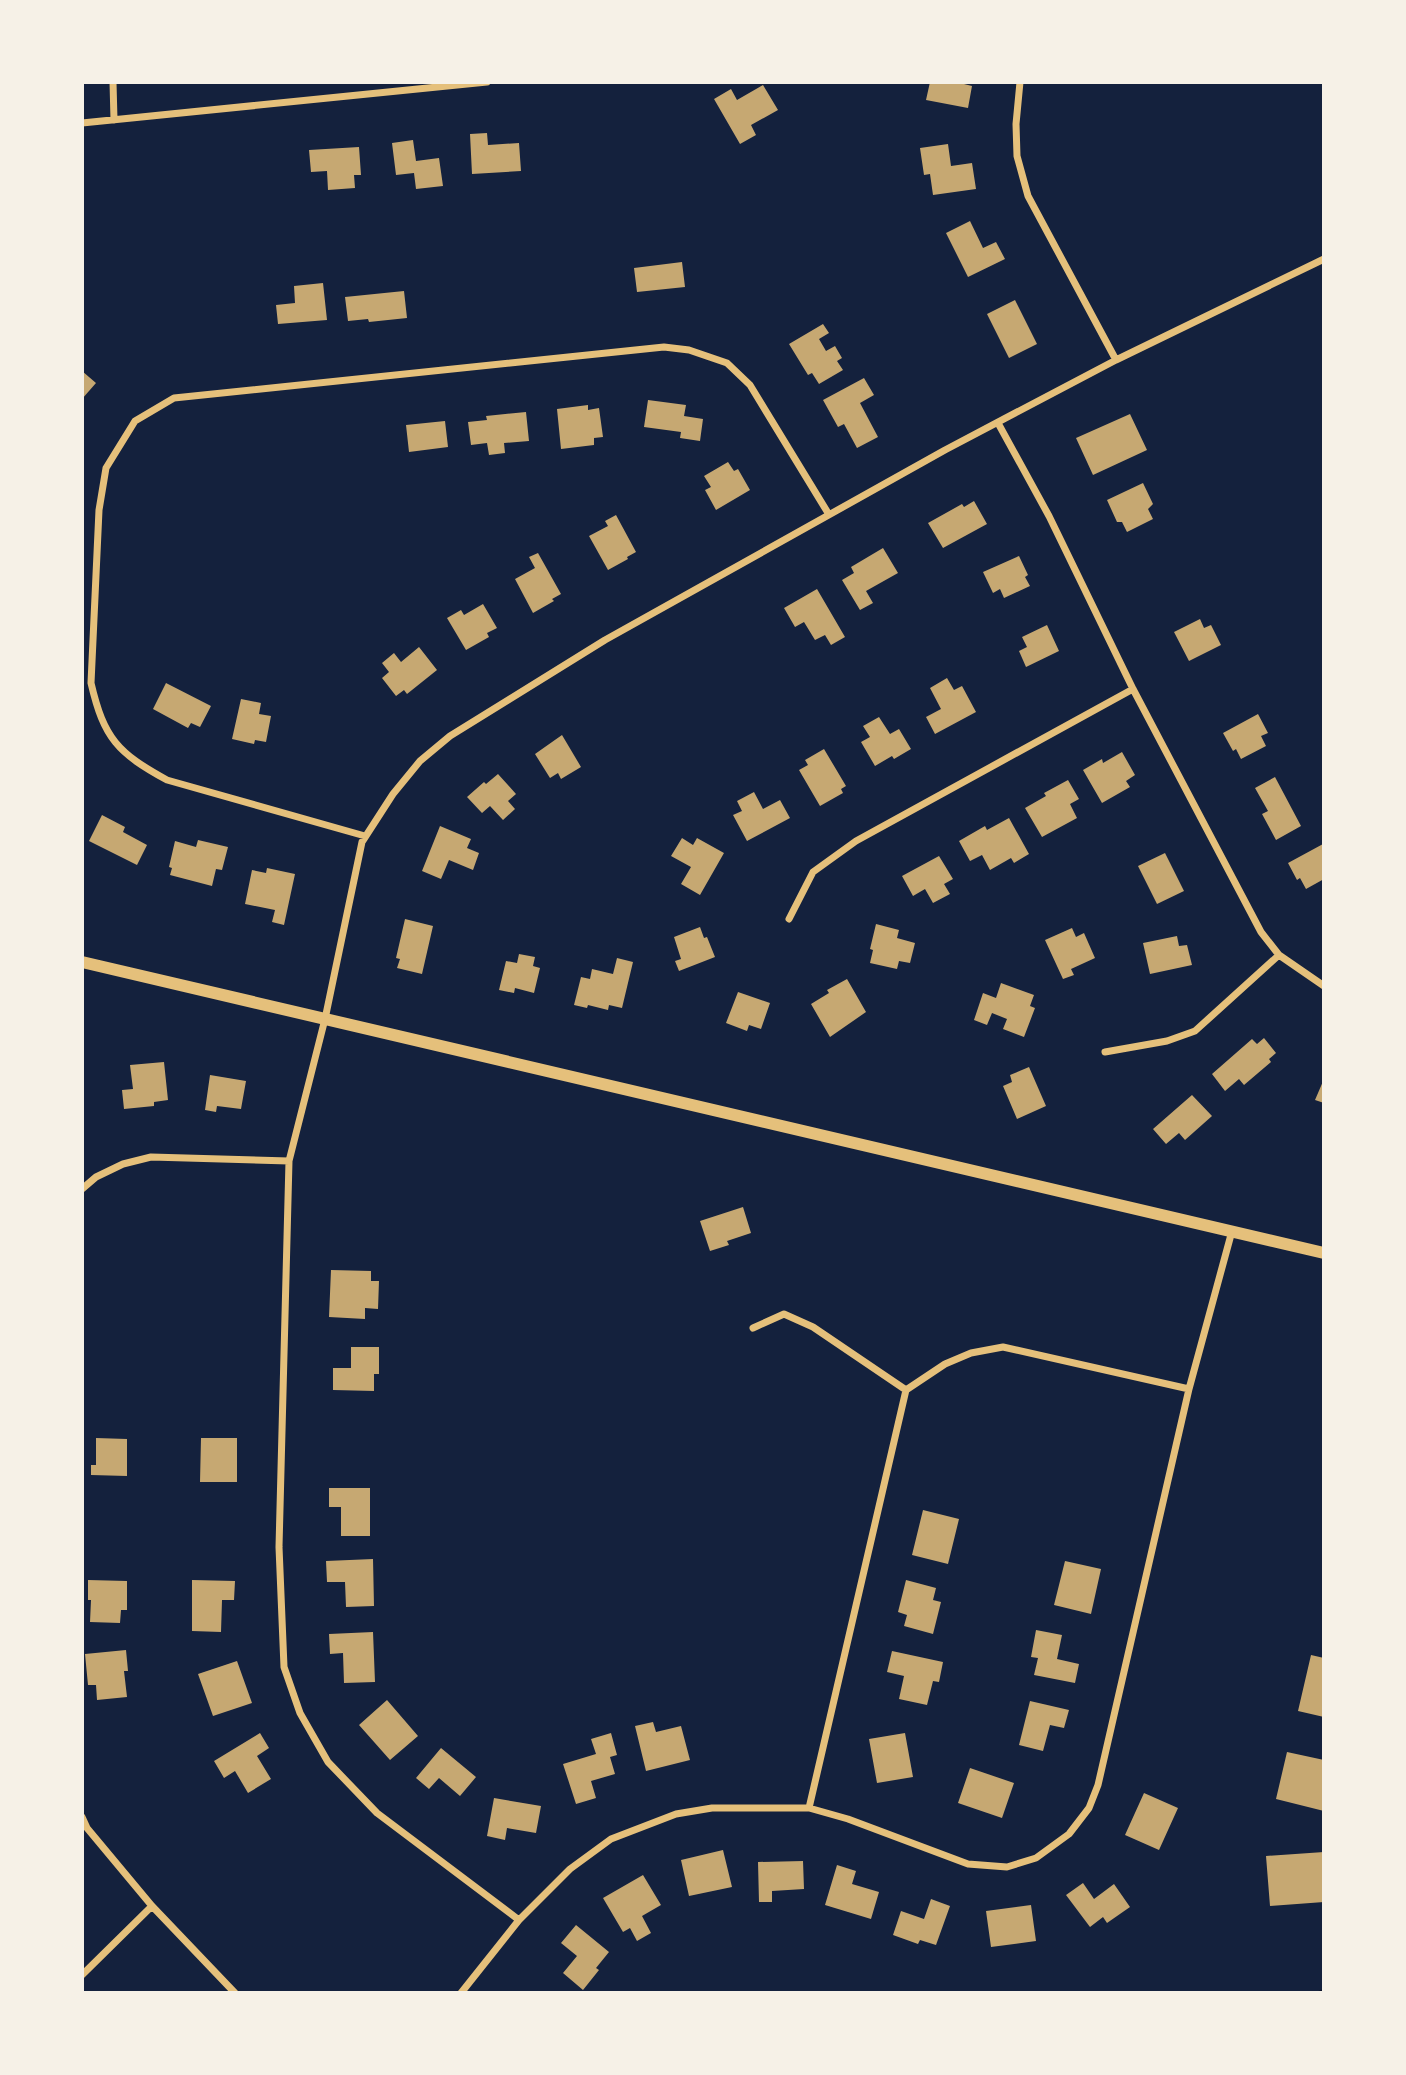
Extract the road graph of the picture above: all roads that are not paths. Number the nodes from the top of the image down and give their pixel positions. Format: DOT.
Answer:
graph roads {
  1 [pos="113,82"];
  2 [pos="487,82"];
  3 [pos="1020,82"];
  4 [pos="114,120"];
  5 [pos="82,123"];
  6 [pos="1324,259"];
  7 [pos="1116,360"];
  8 [pos="998,423"];
  9 [pos="828,513"];
  10 [pos="1133,689"];
  11 [pos="365,836"];
  12 [pos="789,919"];
  13 [pos="1279,955"];
  14 [pos="82,962"];
  15 [pos="1322,984"];
  16 [pos="325,1019"];
  17 [pos="1105,1052"];
  18 [pos="289,1161"];
  19 [pos="82,1189"];
  20 [pos="1232,1231"];
  21 [pos="1324,1253"];
  22 [pos="753,1328"];
  23 [pos="906,1390"];
  24 [pos="1189,1390"];
  25 [pos="809,1808"];
  26 [pos="82,1817"];
  27 [pos="152,1906"];
  28 [pos="519,1920"];
  29 [pos="82,1975"];
  30 [pos="235,1993"];
  31 [pos="461,1993"];
  1 -- 4 [label="street"];
  2 -- 4 [label="street"];
  3 -- 7 [label="street"];
  4 -- 5 [label="street"];
  6 -- 7 [label="street"];
  7 -- 8 [label="street"];
  8 -- 9 [label="street"];
  8 -- 10 [label="street"];
  9 -- 11 [label="street"];
  9 -- 11 [label="street"];
  10 -- 12 [label="street"];
  10 -- 13 [label="street"];
  11 -- 16 [label="street"];
  13 -- 15 [label="street"];
  13 -- 17 [label="street"];
  14 -- 16 [label="main road"];
  16 -- 18 [label="street"];
  16 -- 20 [label="main road"];
  18 -- 19 [label="street"];
  18 -- 28 [label="street"];
  20 -- 21 [label="main road"];
  20 -- 24 [label="street"];
  22 -- 23 [label="street"];
  23 -- 24 [label="street"];
  23 -- 25 [label="street"];
  24 -- 25 [label="street"];
  25 -- 28 [label="street"];
  26 -- 27 [label="street"];
  27 -- 29 [label="street"];
  27 -- 30 [label="street"];
  28 -- 31 [label="street"];
}
